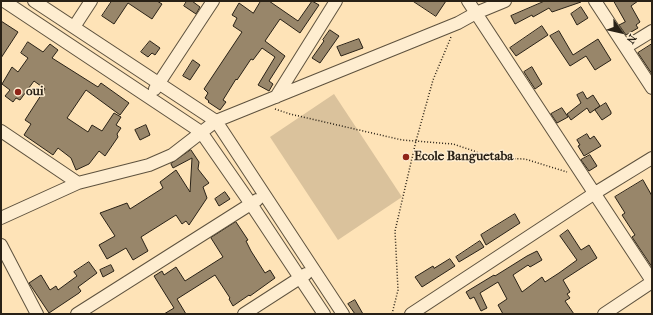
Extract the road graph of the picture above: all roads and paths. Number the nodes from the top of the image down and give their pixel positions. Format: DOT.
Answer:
graph roads {
  1 [pos="4,1"];
  2 [pos="34,1"];
  3 [pos="91,1"];
  4 [pos="213,1"];
  5 [pos="336,1"];
  6 [pos="468,1"];
  7 [pos="505,1"];
  8 [pos="595,1"];
  9 [pos="476,13"];
  10 [pos="458,22"];
  11 [pos="74,27"];
  12 [pos="652,31"];
  13 [pos="626,47"];
  14 [pos="159,83"];
  15 [pos="652,88"];
  16 [pos="276,97"];
  17 [pos="149,98"];
  18 [pos="260,103"];
  19 [pos="216,121"];
  20 [pos="1,131"];
  21 [pos="200,132"];
  22 [pos="416,141"];
  23 [pos="652,158"];
  24 [pos="567,172"];
  25 [pos="78,183"];
  26 [pos="594,193"];
  27 [pos="265,195"];
  28 [pos="251,204"];
  29 [pos="1,218"];
  30 [pos="1,245"];
  31 [pos="314,269"];
  32 [pos="300,278"];
  33 [pos="652,282"];
  34 [pos="37,314"];
  35 [pos="77,314"];
  36 [pos="244,314"];
  37 [pos="324,314"];
  38 [pos="343,314"];
  39 [pos="392,314"];
  40 [pos="410,314"];
  41 [pos="604,314"];
  1 -- 17 [label="street"];
  2 -- 11 [label="street"];
  3 -- 11 [label="street"];
  4 -- 14 [label="street"];
  5 -- 16 [label="street"];
  6 -- 9 [label="street"];
  7 -- 9 [label="street"];
  8 -- 13 [label="street"];
  9 -- 10 [label="street"];
  9 -- 26 [label="street"];
  10 -- 16 [label="street"];
  10 -- 22 [label="path"];
  11 -- 14 [label="street"];
  12 -- 13 [label="street"];
  13 -- 15 [label="street"];
  14 -- 17 [label="street"];
  14 -- 19 [label="street"];
  16 -- 18 [label="street"];
  17 -- 21 [label="street"];
  18 -- 19 [label="street"];
  18 -- 22 [label="path"];
  19 -- 21 [label="street"];
  19 -- 27 [label="street"];
  20 -- 25 [label="street"];
  21 -- 25 [label="street"];
  21 -- 28 [label="street"];
  22 -- 24 [label="path"];
  22 -- 39 [label="path"];
  23 -- 26 [label="street"];
  25 -- 29 [label="street"];
  26 -- 33 [label="street"];
  26 -- 40 [label="street"];
  27 -- 28 [label="street"];
  27 -- 31 [label="street"];
  28 -- 32 [label="street"];
  28 -- 35 [label="street"];
  30 -- 34 [label="street"];
  31 -- 32 [label="street"];
  31 -- 38 [label="street"];
  32 -- 36 [label="street"];
  32 -- 37 [label="street"];
  33 -- 41 [label="street"];
}
